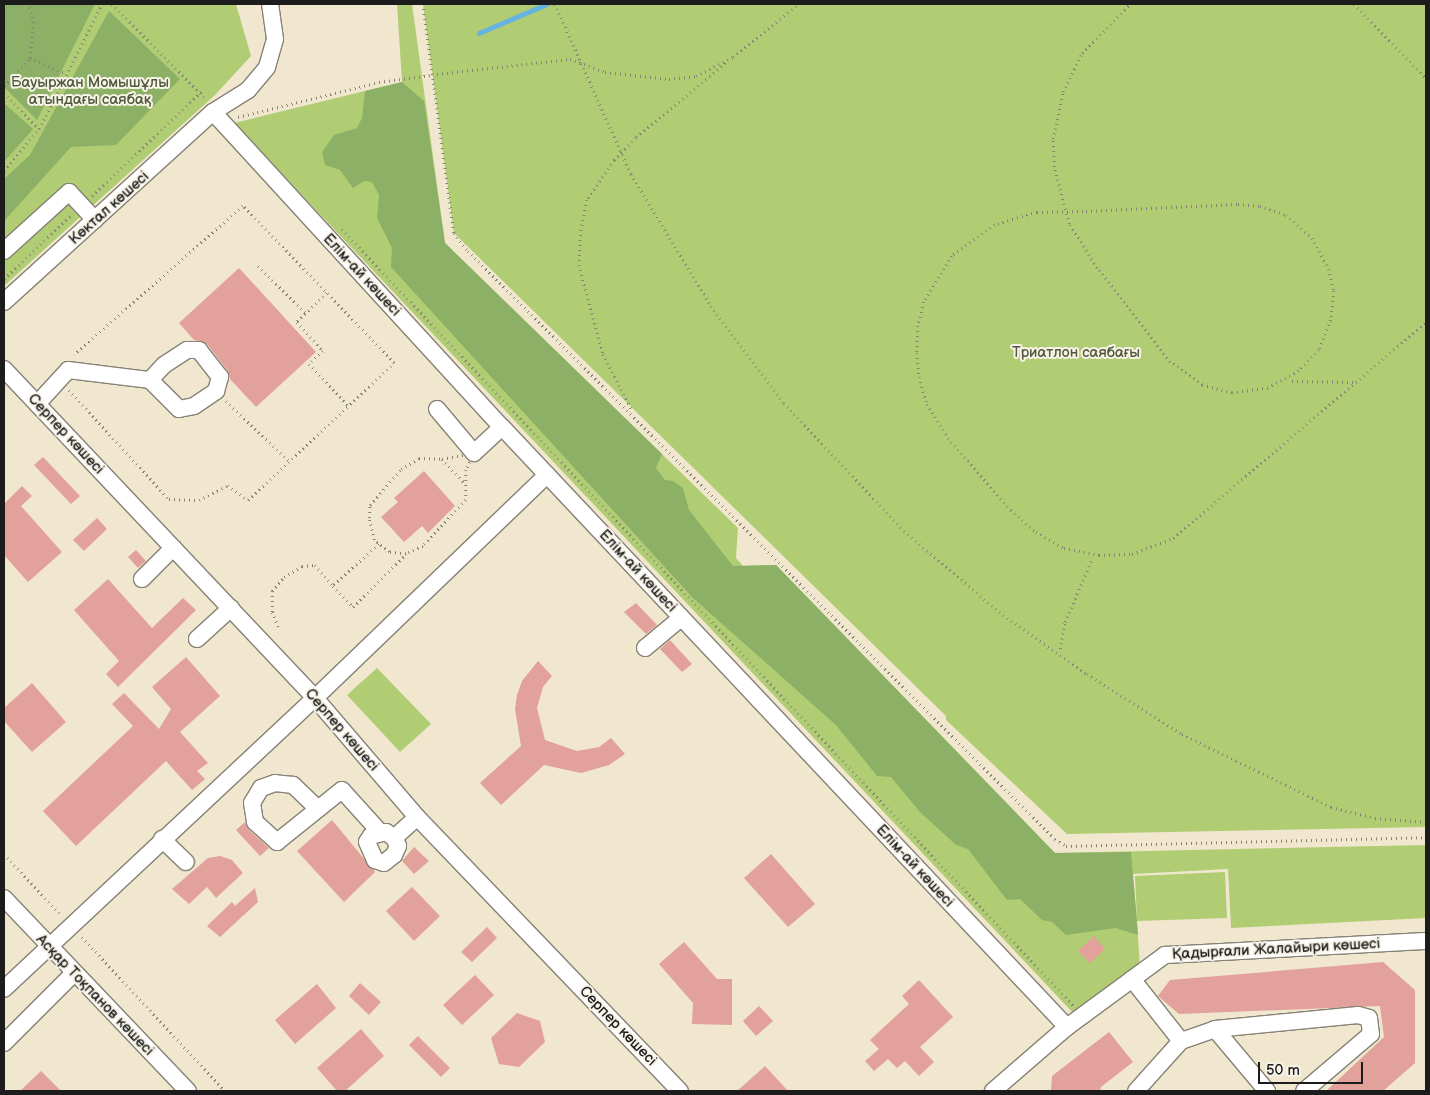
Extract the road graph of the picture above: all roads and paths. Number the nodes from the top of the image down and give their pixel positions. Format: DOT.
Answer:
graph roads {
  1 [pos="29,4"];
  2 [pos="102,4"];
  3 [pos="112,4"];
  4 [pos="270,4"];
  5 [pos="423,4"];
  6 [pos="555,4"];
  7 [pos="798,4"];
  8 [pos="1130,4"];
  9 [pos="1354,4"];
  10 [pos="733,57"];
  11 [pos="30,58"];
  12 [pos="580,65"];
  13 [pos="66,74"];
  14 [pos="437,74"];
  15 [pos="432,75"];
  16 [pos="1426,78"];
  17 [pos="4,86"];
  18 [pos="201,92"];
  19 [pos="4,93"];
  20 [pos="213,112"];
  21 [pos="244,123"];
  22 [pos="39,129"];
  23 [pos="4,171"];
  24 [pos="81,205"];
  25 [pos="95,220"];
  26 [pos="339,225"];
  27 [pos="4,251"];
  28 [pos="258,266"];
  29 [pos="4,279"];
  30 [pos="327,293"];
  31 [pos="4,302"];
  32 [pos="306,313"];
  33 [pos="1426,322"];
  34 [pos="4,369"];
  35 [pos="150,380"];
  36 [pos="1292,381"];
  37 [pos="1357,382"];
  38 [pos="216,391"];
  39 [pos="37,404"];
  40 [pos="349,406"];
  41 [pos="437,409"];
  42 [pos="635,416"];
  43 [pos="502,427"];
  44 [pos="474,453"];
  45 [pos="442,459"];
  46 [pos="290,462"];
  47 [pos="547,475"];
  48 [pos="464,483"];
  49 [pos="379,544"];
  50 [pos="173,548"];
  51 [pos="406,554"];
  52 [pos="1092,559"];
  53 [pos="142,579"];
  54 [pos="333,586"];
  55 [pos="230,608"];
  56 [pos="682,618"];
  57 [pos="278,626"];
  58 [pos="197,639"];
  59 [pos="645,648"];
  60 [pos="1060,649"];
  61 [pos="315,698"];
  62 [pos="318,809"];
  63 [pos="417,817"];
  64 [pos="1426,822"];
  65 [pos="1426,837"];
  66 [pos="162,839"];
  67 [pos="4,854"];
  68 [pos="186,862"];
  69 [pos="4,898"];
  70 [pos="70,925"];
  71 [pos="1426,941"];
  72 [pos="47,945"];
  73 [pos="74,973"];
  74 [pos="1132,979"];
  75 [pos="4,989"];
  76 [pos="1074,1007"];
  77 [pos="1067,1027"];
  78 [pos="1215,1030"];
  79 [pos="1181,1041"];
  80 [pos="4,1043"];
  81 [pos="188,1091"];
  82 [pos="225,1091"];
  83 [pos="680,1091"];
  84 [pos="993,1091"];
  85 [pos="1136,1091"];
  86 [pos="1267,1091"];
  87 [pos="1304,1091"];
  1 -- 11 [label="path"];
  2 -- 13 [label="path"];
  3 -- 18 [label="path"];
  4 -- 20 [label="street, Көктал көшесі"];
  5 -- 15 [label="path"];
  6 -- 12 [label="path"];
  7 -- 10 [label="path"];
  8 -- 37 [label="path, bridge"];
  9 -- 16 [label="path"];
  10 -- 12 [label="path"];
  10 -- 42 [label="path, bridge"];
  11 -- 13 [label="path"];
  11 -- 17 [label="path"];
  12 -- 14 [label="path"];
  12 -- 64 [label="path"];
  13 -- 22 [label="path"];
  15 -- 21 [label="path"];
  15 -- 42 [label="path"];
  18 -- 20 [label="path"];
  18 -- 24 [label="path"];
  19 -- 22 [label="path"];
  20 -- 25 [label="street, Көктал көшесі"];
  20 -- 43 [label="street, Елім-ай көшесі"];
  22 -- 23 [label="path"];
  24 -- 25 [label="street"];
  24 -- 27 [label="street"];
  24 -- 29 [label="path"];
  25 -- 31 [label="street, Көктал көшесі"];
  26 -- 76 [label="path"];
  28 -- 32 [label="path"];
  30 -- 32 [label="path"];
  32 -- 40 [label="path"];
  33 -- 37 [label="path"];
  34 -- 39 [label="street, Серпер көшесі"];
  35 -- 38 [label="street"];
  35 -- 38 [label="street"];
  35 -- 39 [label="street"];
  36 -- 37 [label="path"];
  38 -- 46 [label="path"];
  39 -- 50 [label="street, Серпер көшесі"];
  41 -- 44 [label="street"];
  42 -- 65 [label="path"];
  43 -- 44 [label="street"];
  43 -- 47 [label="street, Елім-ай көшесі"];
  44 -- 45 [label="path"];
  44 -- 48 [label="path"];
  45 -- 48 [label="path"];
  45 -- 49 [label="path"];
  47 -- 56 [label="street, Елім-ай көшесі"];
  47 -- 61 [label="street"];
  48 -- 51 [label="path"];
  49 -- 51 [label="path"];
  49 -- 54 [label="path"];
  50 -- 53 [label="street"];
  50 -- 55 [label="street, Серпер көшесі"];
  51 -- 54 [label="path"];
  52 -- 60 [label="path"];
  54 -- 57 [label="path"];
  55 -- 58 [label="street"];
  55 -- 61 [label="street, Серпер көшесі"];
  56 -- 59 [label="street"];
  56 -- 77 [label="street, Елім-ай көшесі"];
  61 -- 63 [label="street, Серпер көшесі"];
  61 -- 66 [label="street"];
  62 -- 63 [label="street"];
  63 -- 83 [label="street, Серпер көшесі"];
  66 -- 68 [label="street"];
  66 -- 70 [label="street"];
  67 -- 70 [label="path"];
  69 -- 72 [label="street, Асқар Тоқпанов көшесі"];
  70 -- 72 [label="street"];
  70 -- 82 [label="path"];
  71 -- 74 [label="street, Қадырғали Жалайыри көшесі"];
  72 -- 73 [label="street, Асқар Тоқпанов көшесі"];
  72 -- 75 [label="street"];
  73 -- 80 [label="street"];
  73 -- 81 [label="street, Асқар Тоқпанов көшесі"];
  74 -- 77 [label="street, Қадырғали Жалайыри көшесі"];
  74 -- 79 [label="street"];
  77 -- 84 [label="street, Қадырғали Жалайыри көшесі"];
  78 -- 79 [label="street"];
  78 -- 86 [label="street"];
  78 -- 87 [label="street"];
  79 -- 85 [label="street"];
}
